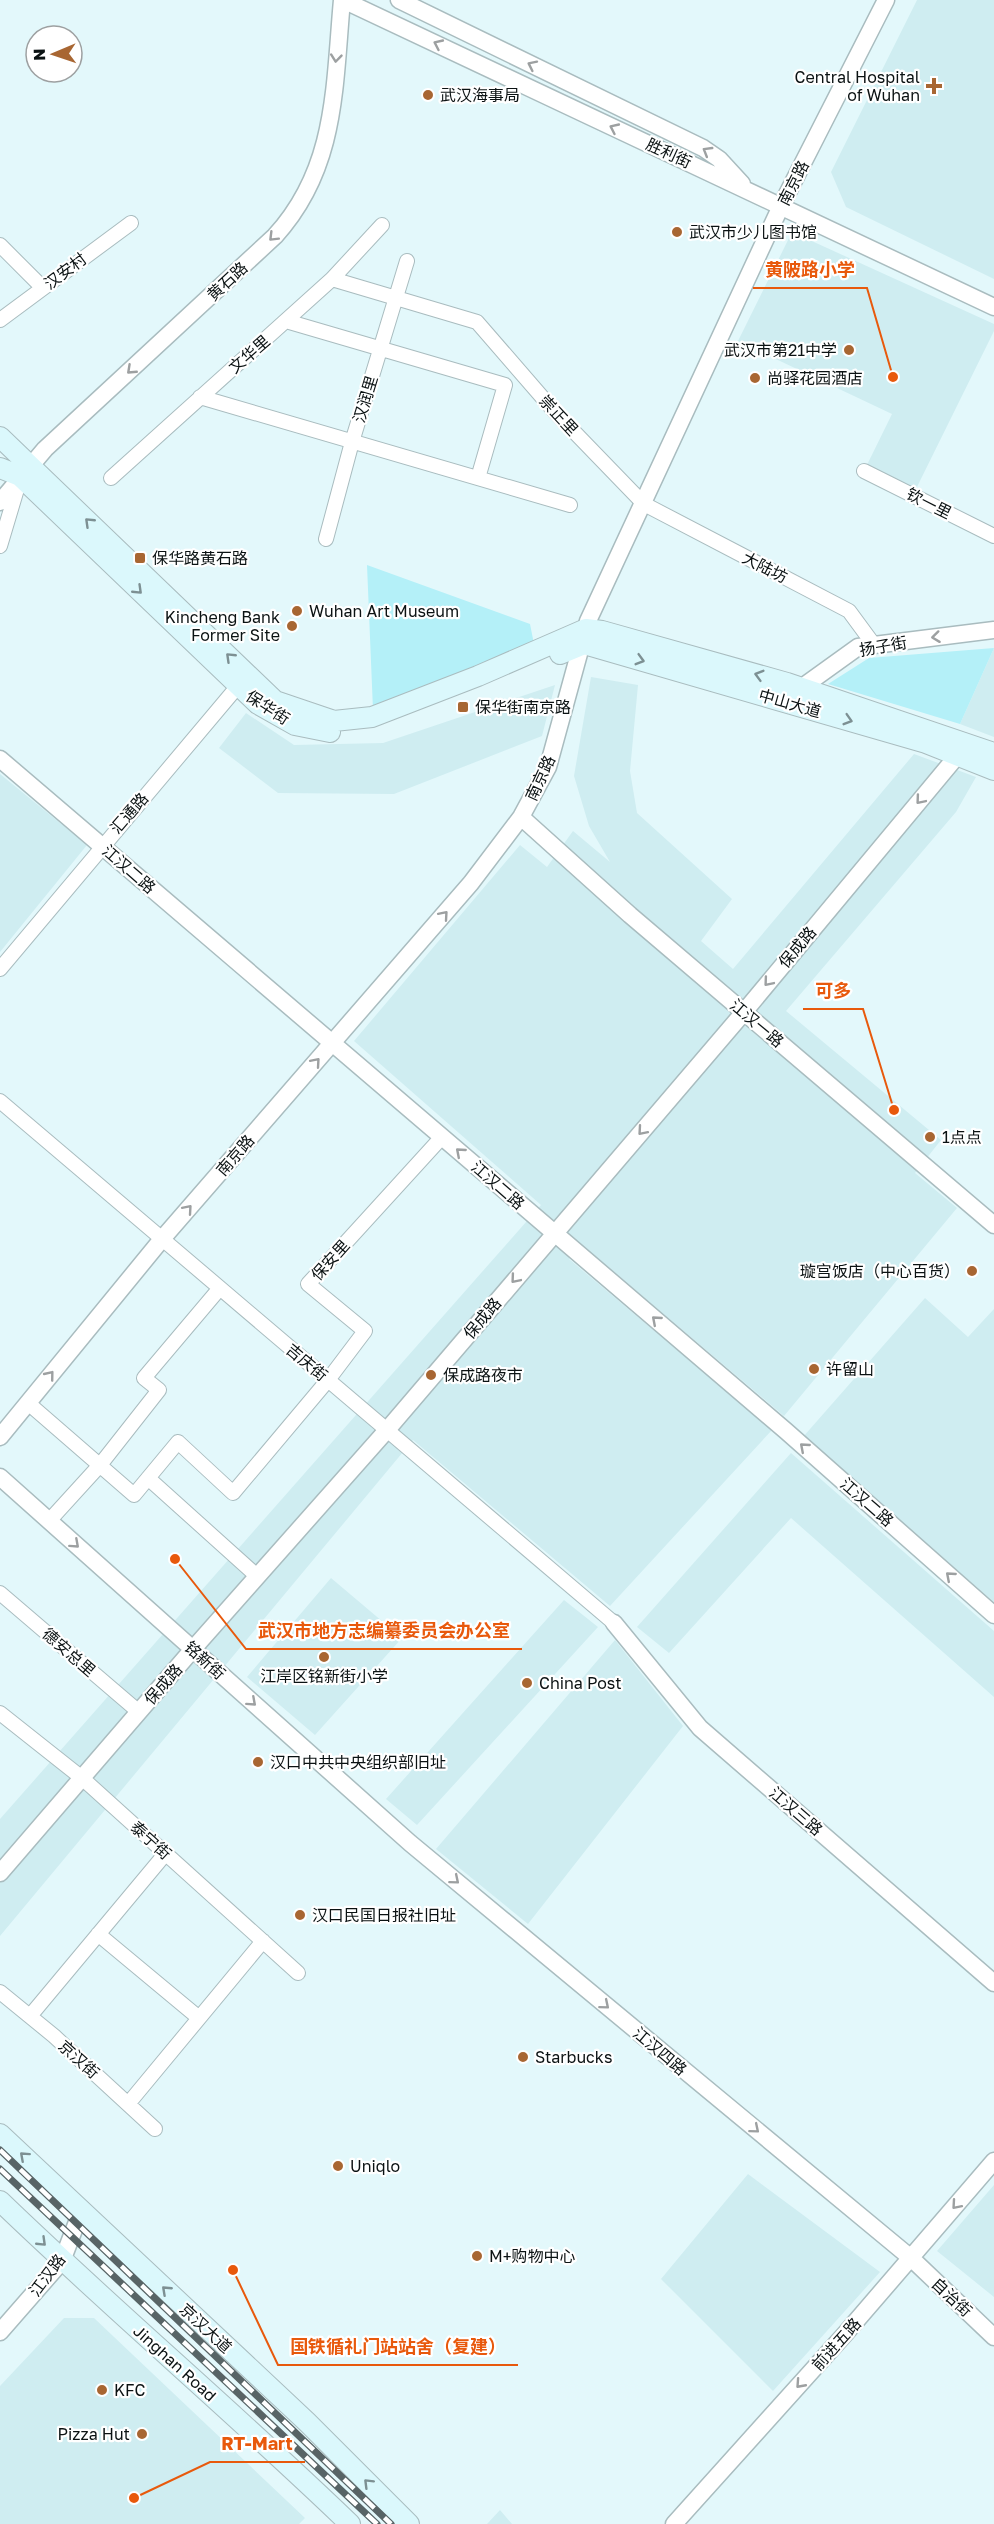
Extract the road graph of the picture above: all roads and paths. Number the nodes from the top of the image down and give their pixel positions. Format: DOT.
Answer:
graph roads {
  1 [pos="343,0"];
  2 [pos="399,0"];
  3 [pos="886,0"];
  4 [pos="749,191"];
  5 [pos="780,208"];
  6 [pos="131,223"];
  7 [pos="382,225"];
  8 [pos="0,245"];
  9 [pos="407,261"];
  10 [pos="332,279"];
  11 [pos="43,288"];
  12 [pos="395,299"];
  13 [pos="994,308"];
  14 [pos="0,320"];
  15 [pos="286,321"];
  16 [pos="380,349"];
  17 [pos="200,398"];
  18 [pos="0,437"];
  19 [pos="352,442"];
  20 [pos="0,468"];
  21 [pos="25,471"];
  22 [pos="864,471"];
  23 [pos="111,478"];
  24 [pos="478,478"];
  25 [pos="0,502"];
  26 [pos="644,504"];
  27 [pos="570,505"];
  28 [pos="994,536"];
  29 [pos="326,539"];
  30 [pos="0,546"];
  31 [pos="994,630"];
  32 [pos="585,637"];
  33 [pos="874,645"];
  34 [pos="238,686"];
  35 [pos="801,697"];
  36 [pos="994,753"];
  37 [pos="957,756"];
  38 [pos="0,759"];
  39 [pos="994,770"];
  40 [pos="521,818"];
  41 [pos="101,845"];
  42 [pos="0,969"];
  43 [pos="744,1012"];
  44 [pos="333,1043"];
  45 [pos="0,1101"];
  46 [pos="442,1137"];
  47 [pos="994,1226"];
  48 [pos="555,1233"];
  49 [pos="162,1239"];
  50 [pos="220,1288"];
  51 [pos="328,1380"];
  52 [pos="28,1403"];
  53 [pos="387,1430"];
  54 [pos="0,1437"];
  55 [pos="100,1465"];
  56 [pos="0,1477"];
  57 [pos="148,1478"];
  58 [pos="49,1521"];
  59 [pos="257,1576"];
  60 [pos="0,1593"];
  61 [pos="994,1615"];
  62 [pos="614,1623"];
  63 [pos="193,1649"];
  64 [pos="139,1712"];
  65 [pos="0,1713"];
  66 [pos="82,1778"];
  67 [pos="410,1843"];
  68 [pos="166,1853"];
  69 [pos="0,1873"];
  70 [pos="98,1934"];
  71 [pos="263,1941"];
  72 [pos="298,1973"];
  73 [pos="994,1983"];
  74 [pos="0,1992"];
  75 [pos="30,2016"];
  76 [pos="199,2018"];
  77 [pos="128,2104"];
  78 [pos="155,2129"];
  79 [pos="0,2134"];
  80 [pos="994,2161"];
  81 [pos="0,2201"];
  82 [pos="82,2209"];
  83 [pos="911,2258"];
  84 [pos="62,2261"];
  85 [pos="0,2332"];
  86 [pos="994,2337"];
  87 [pos="350,2524"];
  88 [pos="409,2524"];
  89 [pos="674,2524"];
  4 -- 1 [label="street, 胜利街, one-way"];
  1 -- 21 [label="street, 黄石路, one-way"];
  4 -- 2 [label="street, one-way"];
  3 -- 5 [label="street, 南京路"];
  4 -- 5 [label="street, 胜利街"];
  5 -- 13 [label="street, 胜利街"];
  5 -- 26 [label="street, 南京路"];
  6 -- 11 [label="street, 汉安村"];
  7 -- 10 [label="street, 文华里"];
  8 -- 11 [label="street"];
  9 -- 12 [label="street, 汉润里"];
  10 -- 12 [label="street"];
  10 -- 15 [label="street, 文华里"];
  11 -- 14 [label="street, 汉安村"];
  12 -- 16 [label="street, 汉润里"];
  12 -- 26 [label="street, 崇正里"];
  15 -- 16 [label="street"];
  15 -- 17 [label="street, 文华里"];
  16 -- 19 [label="street, 汉润里"];
  16 -- 24 [label="street"];
  17 -- 19 [label="street"];
  17 -- 23 [label="street, 文华里"];
  18 -- 21 [label="main road"];
  19 -- 24 [label="street"];
  19 -- 29 [label="street, 汉润里"];
  20 -- 21 [label="main road"];
  21 -- 25 [label="street, 黄石路"];
  21 -- 30 [label="street"];
  32 -- 21 [label="main road, 保华街, one-way"];
  21 -- 34 [label="main road, 保华街, one-way"];
  22 -- 28 [label="street, 钦一里"];
  24 -- 27 [label="street"];
  26 -- 32 [label="street, 南京路"];
  26 -- 33 [label="street, 大陆坊"];
  31 -- 33 [label="street, 扬子街, one-way"];
  32 -- 34 [label="main road, 保华街"];
  32 -- 35 [label="main road, 中山大道"];
  32 -- 40 [label="street, 南京路"];
  33 -- 35 [label="street, 扬子街"];
  34 -- 41 [label="street, 汇通路"];
  35 -- 36 [label="main road, 中山大道"];
  35 -- 37 [label="main road, 中山大道, one-way"];
  37 -- 39 [label="main road, 中山大道"];
  37 -- 43 [label="street, 保成路, one-way"];
  38 -- 41 [label="street, 江汉二路"];
  40 -- 43 [label="street, 江汉一路"];
  44 -- 40 [label="street, 南京路, one-way"];
  41 -- 42 [label="street, 汇通路"];
  41 -- 44 [label="street, 江汉二路"];
  43 -- 47 [label="street, 江汉一路"];
  43 -- 48 [label="street, 保成路, one-way"];
  44 -- 46 [label="street, 江汉二路"];
  49 -- 44 [label="street, 南京路, one-way"];
  45 -- 49 [label="street, 吉庆街"];
  48 -- 46 [label="street, 江汉二路, one-way"];
  46 -- 51 [label="street, 保安里"];
  48 -- 53 [label="street, 保成路, one-way"];
  61 -- 48 [label="street, 江汉二路, one-way"];
  49 -- 50 [label="street, 吉庆街"];
  52 -- 49 [label="street, 南京路, one-way"];
  50 -- 51 [label="street, 吉庆街"];
  50 -- 55 [label="street"];
  51 -- 53 [label="street, 吉庆街"];
  51 -- 57 [label="street"];
  52 -- 54 [label="street, 南京路"];
  52 -- 55 [label="street"];
  53 -- 59 [label="street, 保成路"];
  53 -- 62 [label="street, 吉庆街"];
  55 -- 57 [label="street"];
  55 -- 58 [label="street"];
  56 -- 58 [label="street, 铭新街"];
  57 -- 59 [label="street"];
  58 -- 63 [label="street, 铭新街, one-way"];
  59 -- 63 [label="street, 保成路"];
  60 -- 64 [label="street, 德安总里"];
  62 -- 73 [label="street, 江汉三路"];
  63 -- 64 [label="street, 保成路"];
  63 -- 67 [label="street, 铭新街, one-way"];
  64 -- 66 [label="street, 保成路"];
  65 -- 66 [label="street, 泰宁街"];
  66 -- 68 [label="street, 泰宁街"];
  66 -- 69 [label="street, 保成路"];
  67 -- 83 [label="street, 江汉四路, one-way"];
  68 -- 70 [label="street"];
  68 -- 71 [label="street, 泰宁街"];
  70 -- 75 [label="street"];
  70 -- 76 [label="street"];
  71 -- 72 [label="street, 泰宁街"];
  71 -- 76 [label="street"];
  74 -- 75 [label="street, 京汉街"];
  75 -- 77 [label="street, 京汉街"];
  76 -- 77 [label="street"];
  77 -- 78 [label="street, 京汉街"];
  82 -- 79 [label="main road, 京汉大道, one-way"];
  80 -- 83 [label="street, 前进五路, one-way"];
  81 -- 84 [label="main road, Jinghan Road, one-way"];
  82 -- 84 [label="street, 江汉路"];
  88 -- 82 [label="main road, 京汉大道, one-way"];
  83 -- 86 [label="street, 自治街"];
  83 -- 89 [label="street, 前进五路, one-way"];
  84 -- 85 [label="street, 江汉路"];
  84 -- 87 [label="main road, Jinghan Road"];
}
